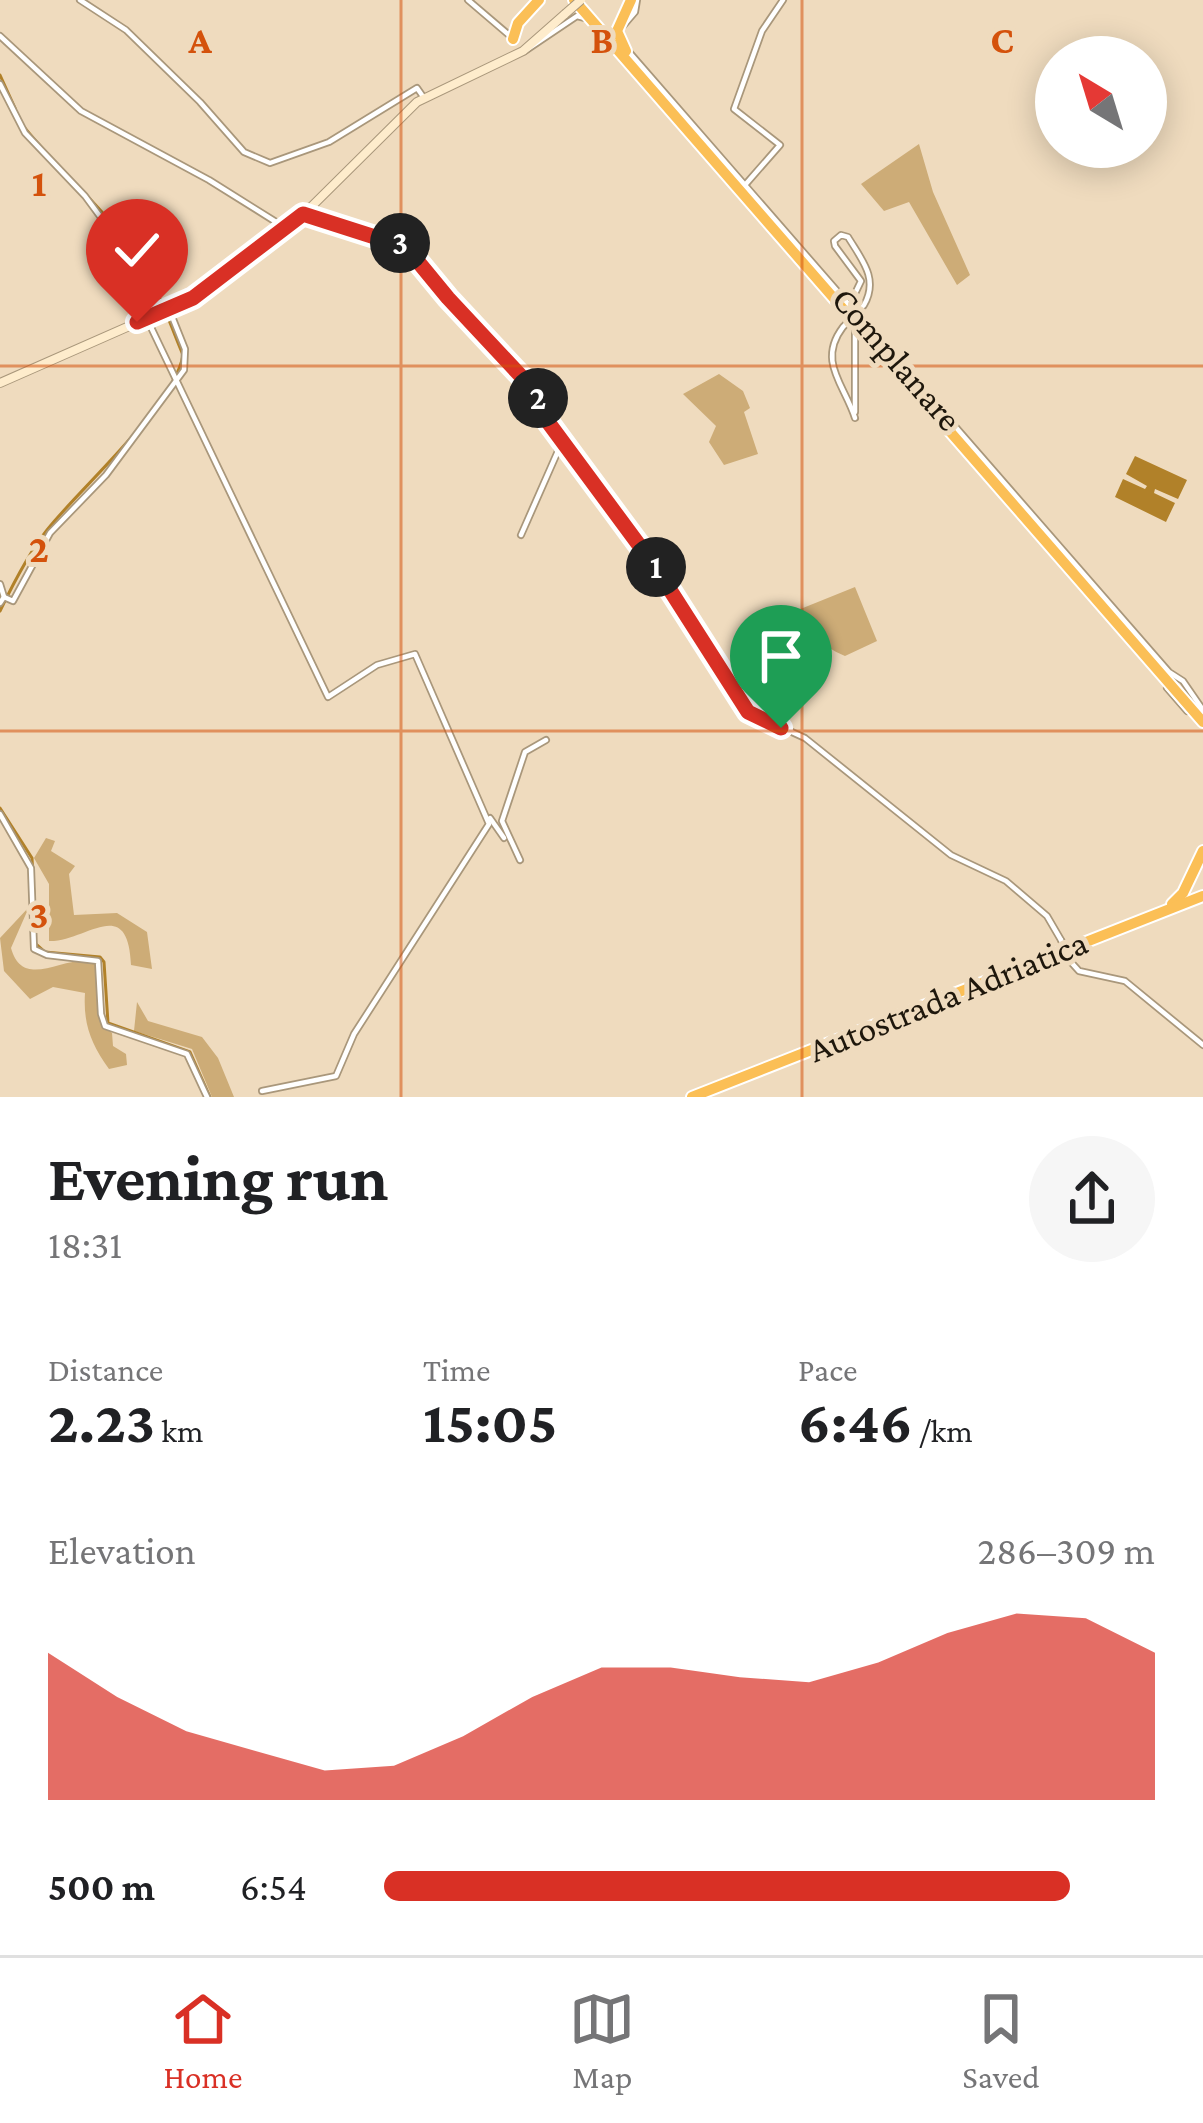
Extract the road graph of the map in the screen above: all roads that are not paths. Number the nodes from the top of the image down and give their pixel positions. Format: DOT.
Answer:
graph roads {
  1 [pos="80,0"];
  2 [pos="468,0"];
  3 [pos="536,0"];
  4 [pos="634,0"];
  5 [pos="783,0"];
  6 [pos="579,2"];
  7 [pos="626,16"];
  8 [pos="0,36"];
  9 [pos="518,45"];
  10 [pos="634,64"];
  11 [pos="0,84"];
  12 [pos="424,98"];
  13 [pos="745,185"];
  14 [pos="303,214"];
  15 [pos="284,227"];
  16 [pos="790,253"];
  17 [pos="806,277"];
  18 [pos="849,304"];
  19 [pos="164,312"];
  20 [pos="147,319"];
  21 [pos="853,326"];
  22 [pos="861,334"];
  23 [pos="854,343"];
  24 [pos="868,343"];
  25 [pos="175,378"];
  26 [pos="0,382"];
  27 [pos="856,383"];
  28 [pos="842,390"];
  29 [pos="538,398"];
  30 [pos="852,399"];
  31 [pos="855,418"];
  32 [pos="521,535"];
  33 [pos="0,584"];
  34 [pos="4,599"];
  35 [pos="1168,679"];
  36 [pos="1185,683"];
  37 [pos="1174,700"];
  38 [pos="1199,714"];
  39 [pos="546,740"];
  40 [pos="471,784"];
  41 [pos="0,814"];
  42 [pos="1203,851"];
  43 [pos="1203,878"];
  44 [pos="1203,900"];
  45 [pos="1082,943"];
  46 [pos="1203,1045"];
  47 [pos="262,1091"];
  48 [pos="207,1097"];
  49 [pos="692,1097"];
  50 [pos="704,1097"];
  1 -- 12 [label="street"];
  2 -- 9 [label="street"];
  3 -- 9 [label="highway"];
  4 -- 7 [label="highway"];
  4 -- 13 [label="street, Complanare"];
  5 -- 13 [label="street"];
  6 -- 7 [label="highway"];
  6 -- 9 [label="street, bridge"];
  6 -- 10 [label="highway"];
  6 -- 35 [label="highway"];
  7 -- 10 [label="highway"];
  8 -- 15 [label="street"];
  9 -- 12 [label="street"];
  9 -- 16 [label="street"];
  10 -- 35 [label="highway"];
  11 -- 19 [label="street"];
  12 -- 14 [label="street"];
  13 -- 18 [label="street, Complanare"];
  14 -- 15 [label="street"];
  14 -- 29 [label="street"];
  15 -- 19 [label="street"];
  17 -- 21 [label="street, Complanare"];
  18 -- 28 [label="street, bridge"];
  18 -- 36 [label="street, Complanare"];
  19 -- 20 [label="street"];
  19 -- 25 [label="street"];
  20 -- 25 [label="street"];
  20 -- 26 [label="street"];
  21 -- 22 [label="street, Complanare"];
  21 -- 23 [label="street"];
  22 -- 23 [label="street"];
  22 -- 24 [label="street, Complanare"];
  23 -- 24 [label="street"];
  23 -- 27 [label="street"];
  24 -- 37 [label="street, Complanare"];
  25 -- 34 [label="street"];
  25 -- 40 [label="street"];
  27 -- 28 [label="street"];
  27 -- 30 [label="street"];
  28 -- 30 [label="street"];
  29 -- 32 [label="street"];
  29 -- 46 [label="street, bridge"];
  30 -- 31 [label="street"];
  33 -- 34 [label="street"];
  35 -- 36 [label="highway"];
  35 -- 37 [label="highway"];
  35 -- 38 [label="highway"];
  36 -- 38 [label="highway"];
  37 -- 38 [label="street, Complanare"];
  37 -- 38 [label="highway"];
  39 -- 40 [label="street"];
  40 -- 47 [label="street"];
  41 -- 48 [label="street"];
  42 -- 43 [label="highway"];
  42 -- 45 [label="highway"];
  44 -- 45 [label="highway, Autostrada Adriatica"];
  44 -- 50 [label="highway, Autostrada Adriatica"];
  45 -- 49 [label="highway, Autostrada Adriatica"];
}
